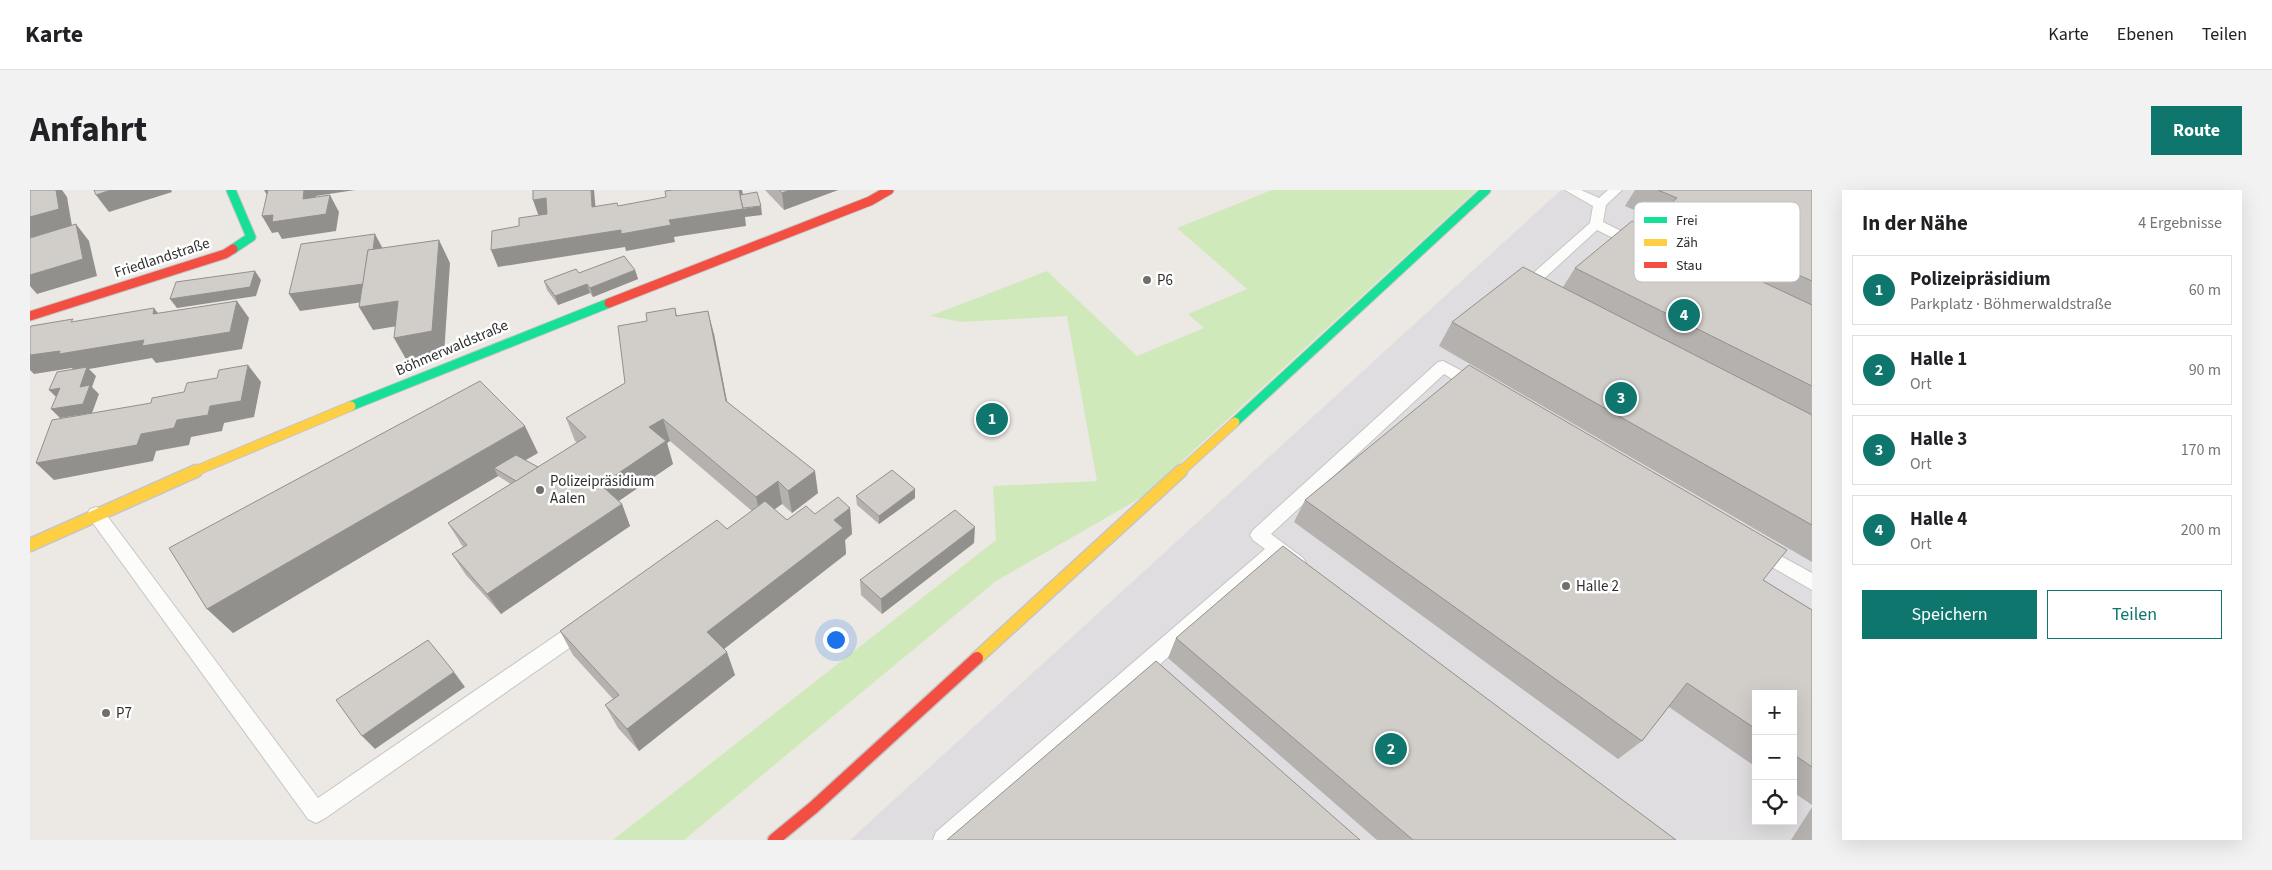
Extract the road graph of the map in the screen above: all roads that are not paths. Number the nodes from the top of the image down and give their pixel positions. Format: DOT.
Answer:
graph roads {
  1 [pos="231,190"];
  2 [pos="890,190"];
  3 [pos="1571,190"];
  4 [pos="1616,190"];
  5 [pos="1484,192"];
  6 [pos="1600,204"];
  7 [pos="1596,224"];
  8 [pos="1634,242"];
  9 [pos="1544,295"];
  10 [pos="30,316"];
  11 [pos="1494,396"];
  12 [pos="96,514"];
  13 [pos="1743,542"];
  14 [pos="30,545"];
  15 [pos="1278,549"];
  16 [pos="1309,572"];
  17 [pos="1812,582"];
  18 [pos="603,614"];
  19 [pos="774,840"];
  20 [pos="944,840"];
  1 -- 10 [label="main road, Friedlandstraße"];
  2 -- 12 [label="main road, Böhmerwaldstraße"];
  3 -- 6 [label="lane"];
  4 -- 6 [label="lane"];
  5 -- 19 [label="main road"];
  6 -- 7 [label="lane"];
  7 -- 8 [label="lane"];
  7 -- 9 [label="lane"];
  11 -- 15 [label="lane"];
  12 -- 14 [label="main road, Böhmerwaldstraße"];
  12 -- 18 [label="lane"];
  13 -- 17 [label="lane"];
  15 -- 16 [label="lane"];
  15 -- 20 [label="lane"];
}
